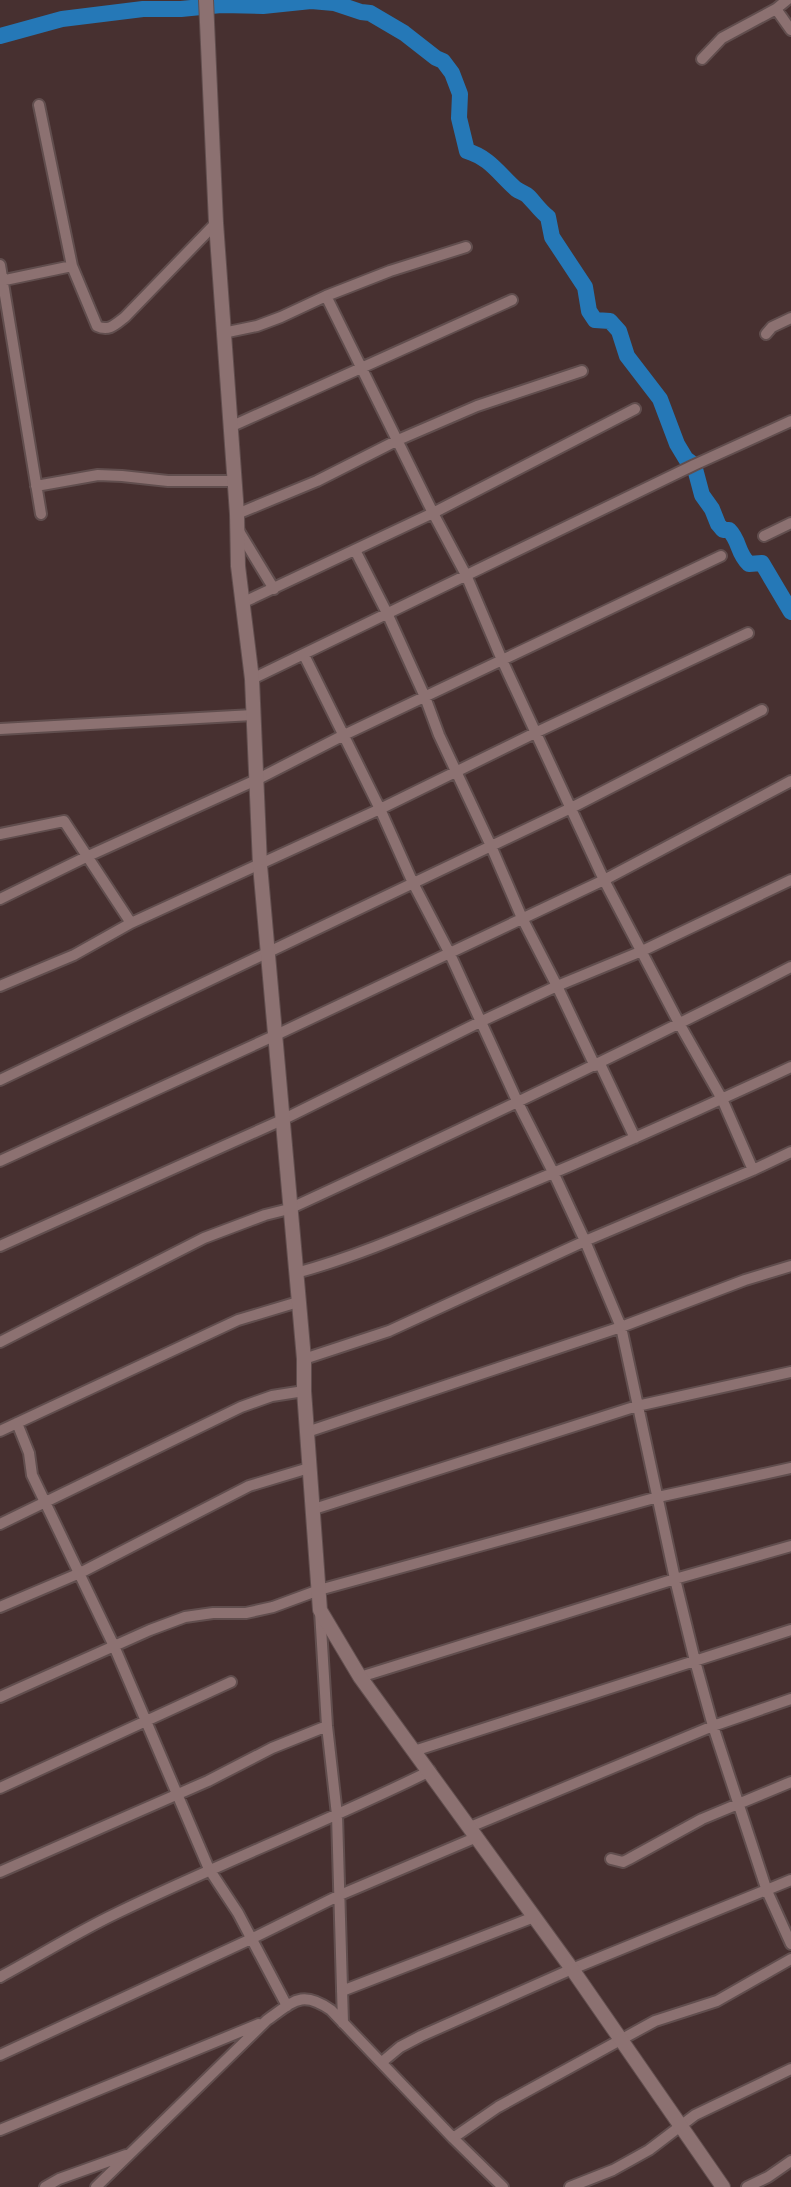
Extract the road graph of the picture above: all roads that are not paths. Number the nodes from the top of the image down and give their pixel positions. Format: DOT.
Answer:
graph roads {
  1 [pos="206,0"];
  2 [pos="787,0"];
  3 [pos="776,9"];
  4 [pos="791,30"];
  5 [pos="702,59"];
  6 [pos="39,105"];
  7 [pos="216,223"];
  8 [pos="466,247"];
  9 [pos="0,265"];
  10 [pos="72,266"];
  11 [pos="2,281"];
  12 [pos="326,296"];
  13 [pos="512,300"];
  14 [pos="791,318"];
  15 [pos="223,333"];
  16 [pos="766,334"];
  17 [pos="361,368"];
  18 [pos="582,371"];
  19 [pos="635,409"];
  20 [pos="791,421"];
  21 [pos="230,427"];
  22 [pos="398,440"];
  23 [pos="234,481"];
  24 [pos="36,486"];
  25 [pos="433,513"];
  26 [pos="41,514"];
  27 [pos="237,521"];
  28 [pos="791,523"];
  29 [pos="764,536"];
  30 [pos="355,550"];
  31 [pos="721,556"];
  32 [pos="466,575"];
  33 [pos="274,589"];
  34 [pos="243,602"];
  35 [pos="387,613"];
  36 [pos="748,633"];
  37 [pos="304,655"];
  38 [pos="502,660"];
  39 [pos="252,679"];
  40 [pos="425,697"];
  41 [pos="762,710"];
  42 [pos="253,715"];
  43 [pos="0,729"];
  44 [pos="537,732"];
  45 [pos="344,735"];
  46 [pos="457,772"];
  47 [pos="256,780"];
  48 [pos="791,781"];
  49 [pos="571,808"];
  50 [pos="380,809"];
  51 [pos="0,834"];
  52 [pos="491,846"];
  53 [pos="86,857"];
  54 [pos="260,865"];
  55 [pos="604,880"];
  56 [pos="791,880"];
  57 [pos="413,883"];
  58 [pos="0,899"];
  59 [pos="522,918"];
  60 [pos="131,923"];
  61 [pos="269,951"];
  62 [pos="642,951"];
  63 [pos="449,952"];
  64 [pos="791,967"];
  65 [pos="0,986"];
  66 [pos="557,986"];
  67 [pos="482,1021"];
  68 [pos="680,1025"];
  69 [pos="276,1035"];
  70 [pos="598,1065"];
  71 [pos="791,1067"];
  72 [pos="0,1080"];
  73 [pos="722,1099"];
  74 [pos="518,1103"];
  75 [pos="282,1120"];
  76 [pos="635,1138"];
  77 [pos="791,1152"];
  78 [pos="0,1161"];
  79 [pos="753,1170"];
  80 [pos="554,1174"];
  81 [pos="289,1209"];
  82 [pos="585,1241"];
  83 [pos="0,1246"];
  84 [pos="791,1266"];
  85 [pos="296,1273"];
  86 [pos="298,1302"];
  87 [pos="621,1326"];
  88 [pos="0,1342"];
  89 [pos="304,1359"];
  90 [pos="791,1372"];
  91 [pos="304,1391"];
  92 [pos="637,1406"];
  93 [pos="17,1423"];
  94 [pos="0,1431"];
  95 [pos="307,1432"];
  96 [pos="309,1468"];
  97 [pos="791,1468"];
  98 [pos="658,1497"];
  99 [pos="46,1502"];
  100 [pos="314,1509"];
  101 [pos="0,1524"];
  102 [pos="791,1546"];
  103 [pos="80,1573"];
  104 [pos="675,1579"];
  105 [pos="319,1590"];
  106 [pos="0,1607"];
  107 [pos="320,1610"];
  108 [pos="791,1630"];
  109 [pos="114,1646"];
  110 [pos="695,1661"];
  111 [pos="360,1677"];
  112 [pos="231,1682"];
  113 [pos="0,1697"];
  114 [pos="791,1699"];
  115 [pos="145,1722"];
  116 [pos="327,1726"];
  117 [pos="713,1726"];
  118 [pos="414,1751"];
  119 [pos="430,1771"];
  120 [pos="791,1782"];
  121 [pos="0,1788"];
  122 [pos="178,1793"];
  123 [pos="740,1803"];
  124 [pos="337,1815"];
  125 [pos="474,1832"];
  126 [pos="611,1858"];
  127 [pos="209,1869"];
  128 [pos="0,1872"];
  129 [pos="791,1880"];
  130 [pos="767,1891"];
  131 [pos="340,1895"];
  132 [pos="534,1917"];
  133 [pos="251,1939"];
  134 [pos="791,1944"];
  135 [pos="791,1959"];
  136 [pos="572,1969"];
  137 [pos="0,1977"];
  138 [pos="342,1991"];
  139 [pos="286,2006"];
  140 [pos="267,2020"];
  141 [pos="343,2023"];
  142 [pos="621,2041"];
  143 [pos="0,2055"];
  144 [pos="382,2062"];
  145 [pos="791,2069"];
  146 [pos="680,2125"];
  147 [pos="0,2130"];
  148 [pos="453,2138"];
  149 [pos="130,2154"];
  150 [pos="791,2161"];
  151 [pos="45,2187"];
  152 [pos="96,2187"];
  153 [pos="503,2187"];
  154 [pos="570,2187"];
  155 [pos="723,2187"];
  156 [pos="747,2187"];
  1 -- 7 [label="street"];
  2 -- 3 [label="street"];
  3 -- 4 [label="street"];
  3 -- 5 [label="street"];
  6 -- 10 [label="street"];
  7 -- 10 [label="street"];
  7 -- 15 [label="street"];
  8 -- 12 [label="street"];
  9 -- 11 [label="street"];
  10 -- 11 [label="street"];
  11 -- 24 [label="street"];
  12 -- 15 [label="street"];
  12 -- 17 [label="street"];
  13 -- 17 [label="street"];
  14 -- 16 [label="street"];
  15 -- 21 [label="street"];
  17 -- 21 [label="street"];
  17 -- 22 [label="street"];
  18 -- 22 [label="street"];
  19 -- 25 [label="street"];
  20 -- 32 [label="street"];
  21 -- 23 [label="street"];
  22 -- 25 [label="street"];
  22 -- 27 [label="street"];
  23 -- 24 [label="street"];
  23 -- 27 [label="street"];
  24 -- 26 [label="street"];
  25 -- 30 [label="street"];
  25 -- 32 [label="street"];
  27 -- 33 [label="street"];
  27 -- 34 [label="street"];
  28 -- 29 [label="street"];
  30 -- 33 [label="street"];
  30 -- 35 [label="street"];
  31 -- 38 [label="street"];
  32 -- 35 [label="street"];
  32 -- 38 [label="street"];
  33 -- 34 [label="street"];
  34 -- 39 [label="street"];
  35 -- 37 [label="street"];
  35 -- 40 [label="street"];
  36 -- 44 [label="street"];
  37 -- 39 [label="street"];
  37 -- 45 [label="street"];
  38 -- 40 [label="street"];
  38 -- 44 [label="street"];
  39 -- 42 [label="street"];
  40 -- 45 [label="street"];
  40 -- 46 [label="street"];
  41 -- 49 [label="street"];
  42 -- 43 [label="street"];
  42 -- 47 [label="street"];
  44 -- 46 [label="street"];
  44 -- 49 [label="street"];
  45 -- 47 [label="street"];
  45 -- 50 [label="street"];
  46 -- 50 [label="street"];
  46 -- 52 [label="street"];
  47 -- 53 [label="street"];
  47 -- 54 [label="street"];
  48 -- 55 [label="street"];
  49 -- 52 [label="street"];
  49 -- 55 [label="street"];
  50 -- 54 [label="street"];
  50 -- 57 [label="street"];
  51 -- 53 [label="street"];
  52 -- 57 [label="street"];
  52 -- 59 [label="street"];
  53 -- 58 [label="street"];
  53 -- 60 [label="street"];
  54 -- 60 [label="street"];
  54 -- 61 [label="street"];
  55 -- 59 [label="street"];
  55 -- 62 [label="street"];
  56 -- 62 [label="street"];
  57 -- 61 [label="street"];
  57 -- 63 [label="street"];
  59 -- 63 [label="street"];
  59 -- 66 [label="street"];
  60 -- 65 [label="street"];
  61 -- 69 [label="street"];
  61 -- 72 [label="street"];
  62 -- 66 [label="street"];
  62 -- 68 [label="street"];
  63 -- 67 [label="street"];
  63 -- 69 [label="street"];
  64 -- 68 [label="street"];
  66 -- 67 [label="street"];
  66 -- 70 [label="street"];
  67 -- 74 [label="street"];
  67 -- 75 [label="street"];
  68 -- 70 [label="street"];
  68 -- 73 [label="street"];
  69 -- 75 [label="street"];
  69 -- 78 [label="street"];
  70 -- 74 [label="street"];
  70 -- 76 [label="street"];
  71 -- 73 [label="street"];
  73 -- 76 [label="street"];
  73 -- 79 [label="street"];
  74 -- 80 [label="street"];
  74 -- 81 [label="street"];
  75 -- 81 [label="street"];
  75 -- 83 [label="street"];
  76 -- 80 [label="street"];
  77 -- 79 [label="street"];
  79 -- 82 [label="street"];
  80 -- 82 [label="street"];
  80 -- 85 [label="street"];
  81 -- 85 [label="street"];
  81 -- 88 [label="street"];
  82 -- 87 [label="street"];
  82 -- 89 [label="street"];
  84 -- 87 [label="street"];
  85 -- 86 [label="street"];
  86 -- 89 [label="street"];
  86 -- 93 [label="street"];
  87 -- 92 [label="street"];
  87 -- 95 [label="street"];
  89 -- 91 [label="street"];
  90 -- 92 [label="street"];
  91 -- 95 [label="street"];
  91 -- 99 [label="street"];
  92 -- 98 [label="street"];
  92 -- 100 [label="street"];
  93 -- 94 [label="street"];
  93 -- 99 [label="street"];
  95 -- 96 [label="street"];
  96 -- 100 [label="street"];
  96 -- 103 [label="street"];
  97 -- 98 [label="street"];
  98 -- 104 [label="street"];
  98 -- 105 [label="street"];
  99 -- 101 [label="street"];
  99 -- 103 [label="street"];
  100 -- 105 [label="street"];
  102 -- 104 [label="street"];
  103 -- 106 [label="street"];
  103 -- 109 [label="street"];
  104 -- 110 [label="street"];
  104 -- 111 [label="street"];
  105 -- 107 [label="street"];
  105 -- 109 [label="street"];
  107 -- 111 [label="street"];
  107 -- 116 [label="street"];
  108 -- 110 [label="street"];
  109 -- 113 [label="street"];
  109 -- 115 [label="street"];
  110 -- 117 [label="street"];
  110 -- 118 [label="street"];
  111 -- 118 [label="street"];
  112 -- 115 [label="street"];
  114 -- 117 [label="street"];
  115 -- 121 [label="street"];
  115 -- 122 [label="street"];
  116 -- 122 [label="street"];
  116 -- 124 [label="street"];
  117 -- 123 [label="street"];
  117 -- 125 [label="street"];
  118 -- 119 [label="street"];
  119 -- 124 [label="street"];
  119 -- 125 [label="street"];
  120 -- 123 [label="street"];
  122 -- 127 [label="street"];
  122 -- 128 [label="street"];
  123 -- 126 [label="street"];
  123 -- 130 [label="street"];
  124 -- 127 [label="street"];
  124 -- 131 [label="street"];
  125 -- 131 [label="street"];
  125 -- 132 [label="street"];
  127 -- 133 [label="street"];
  127 -- 137 [label="street"];
  129 -- 130 [label="street"];
  130 -- 134 [label="street"];
  130 -- 136 [label="street"];
  131 -- 133 [label="street"];
  131 -- 138 [label="street"];
  132 -- 136 [label="street"];
  132 -- 138 [label="street"];
  133 -- 139 [label="street"];
  133 -- 143 [label="street"];
  135 -- 142 [label="street"];
  136 -- 142 [label="street"];
  136 -- 144 [label="street"];
  138 -- 141 [label="street"];
  139 -- 140 [label="street"];
  139 -- 141 [label="street"];
  140 -- 147 [label="street"];
  140 -- 149 [label="street"];
  141 -- 144 [label="street"];
  142 -- 146 [label="street"];
  142 -- 148 [label="street"];
  144 -- 148 [label="street"];
  145 -- 146 [label="street"];
  146 -- 154 [label="street"];
  146 -- 155 [label="street"];
  148 -- 153 [label="street"];
  149 -- 151 [label="street"];
  149 -- 152 [label="street"];
  150 -- 156 [label="street"];
}
